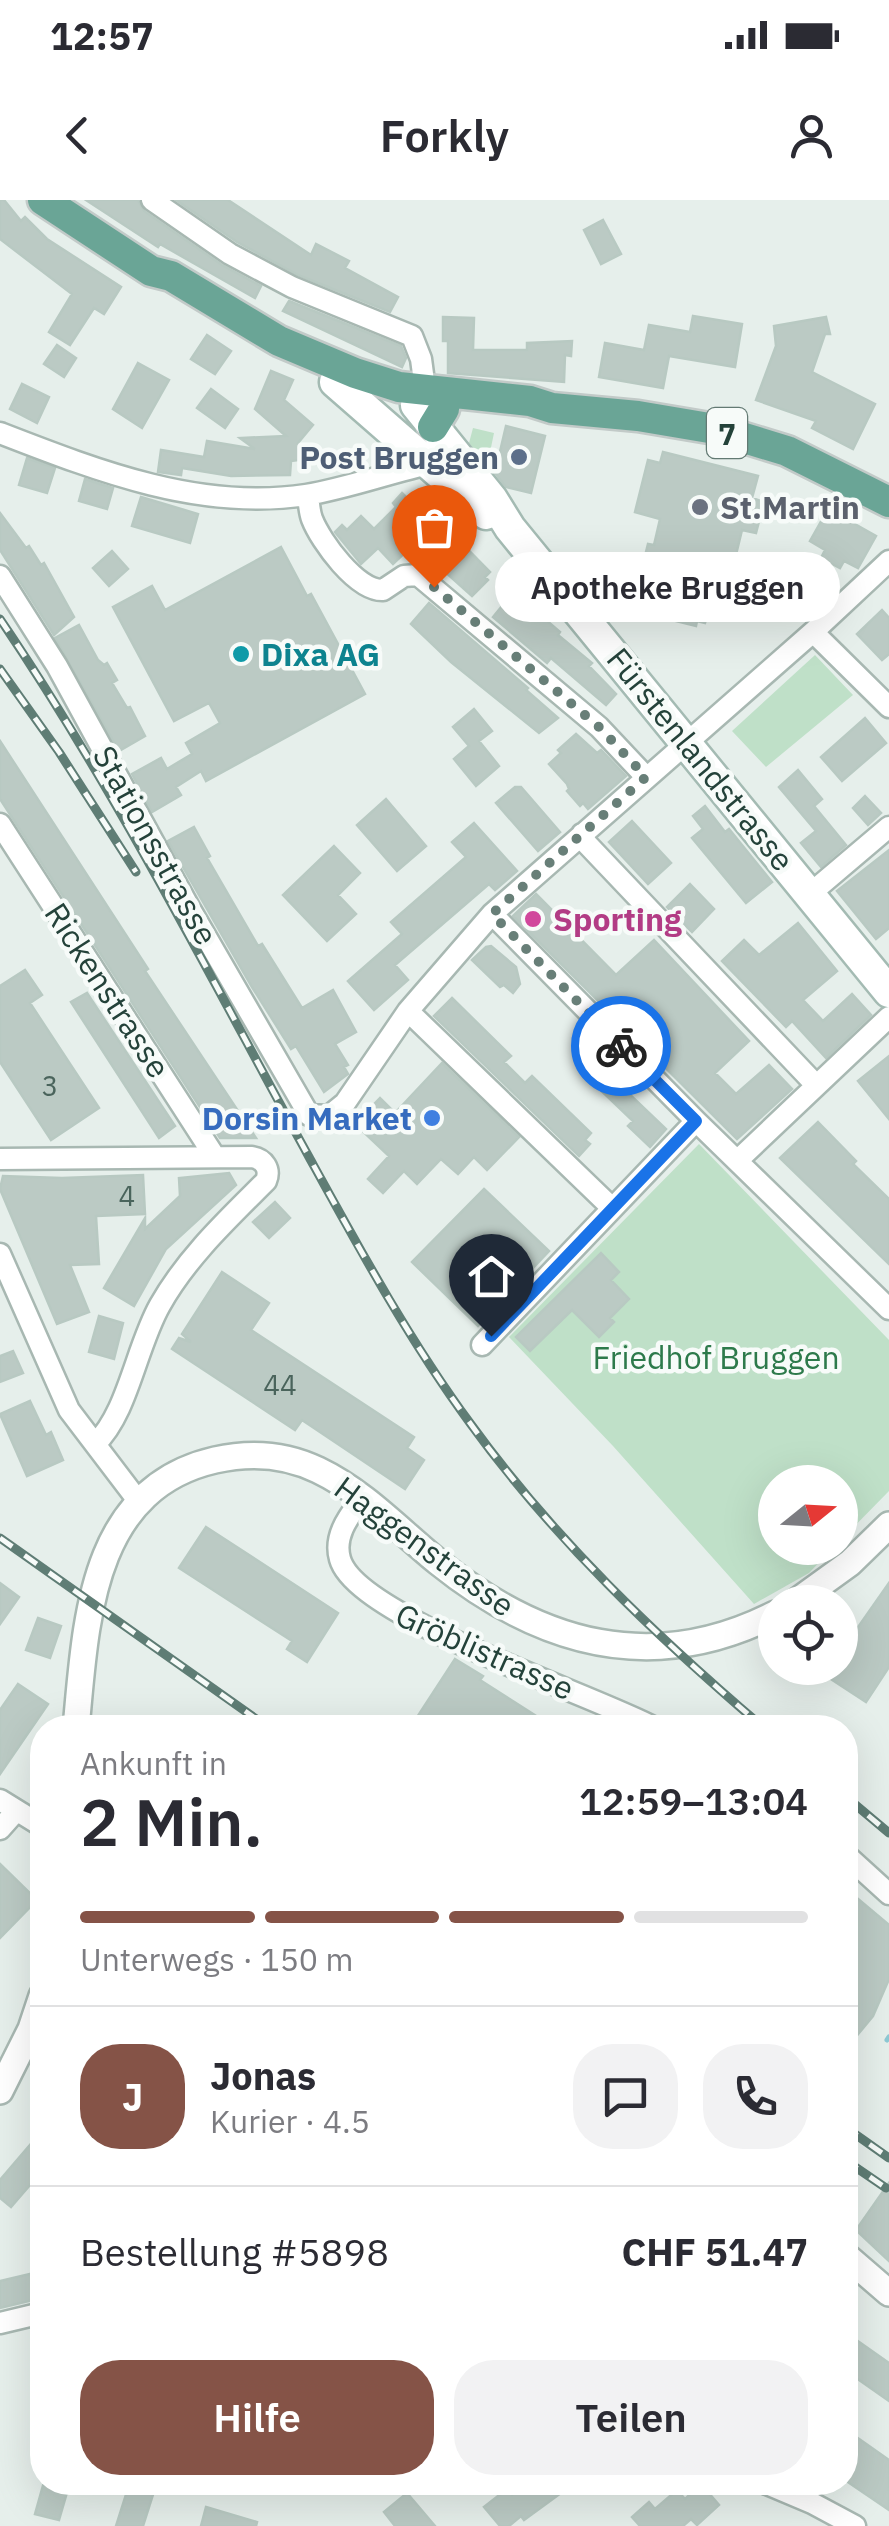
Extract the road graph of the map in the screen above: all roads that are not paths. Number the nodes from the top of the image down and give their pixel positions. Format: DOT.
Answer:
graph roads {
  1 [pos="43,200"];
  2 [pos="152,200"];
  3 [pos="151,271"];
  4 [pos="334,382"];
  5 [pos="423,403"];
  6 [pos="0,433"];
  7 [pos="428,464"];
  8 [pos="308,495"];
  9 [pos="492,498"];
  10 [pos="889,502"];
  11 [pos="510,528"];
  12 [pos="889,561"];
  13 [pos="0,576"];
  14 [pos="813,632"];
  15 [pos="889,708"];
  16 [pos="687,740"];
  17 [pos="646,777"];
  18 [pos="0,824"];
  19 [pos="889,827"];
  20 [pos="582,834"];
  21 [pos="811,893"];
  22 [pos="492,914"];
  23 [pos="889,992"];
  24 [pos="408,1011"];
  25 [pos="889,1017"];
  26 [pos="816,1084"];
  27 [pos="696,1121"];
  28 [pos="215,1157"];
  29 [pos="0,1160"];
  30 [pos="737,1161"];
  31 [pos="612,1208"];
  32 [pos="0,1254"];
  33 [pos="889,1309"];
  34 [pos="482,1345"];
  35 [pos="95,1444"];
  36 [pos="363,1497"];
  37 [pos="139,1502"];
  38 [pos="889,1525"];
  39 [pos="820,1585"];
  40 [pos="758,1622"];
  41 [pos="77,1715"];
  42 [pos="625,1715"];
  43 [pos="8,1806"];
  44 [pos="30,1819"];
  45 [pos="0,1829"];
  46 [pos="858,1866"];
  47 [pos="889,1894"];
  48 [pos="30,2032"];
  49 [pos="0,2091"];
  50 [pos="858,2266"];
  51 [pos="889,2293"];
  52 [pos="30,2316"];
  53 [pos="0,2323"];
  54 [pos="793,2495"];
  55 [pos="855,2526"];
  1 -- 3 [label="main road, 7"];
  2 -- 5 [label="street"];
  3 -- 4 [label="main road, 7"];
  3 -- 5 [label="main road, 7"];
  4 -- 5 [label="main road, 7"];
  4 -- 7 [label="main road, Fürstenlandstrasse"];
  5 -- 9 [label="main road, Fürstenlandstrasse"];
  5 -- 10 [label="main road, 7"];
  6 -- 8 [label="street"];
  7 -- 8 [label="street"];
  7 -- 9 [label="street, Fürstenlandstrasse"];
  7 -- 11 [label="main road, Fürstenlandstrasse"];
  8 -- 17 [label="street"];
  9 -- 11 [label="main road, Fürstenlandstrasse"];
  11 -- 16 [label="main road, Fürstenlandstrasse"];
  12 -- 14 [label="street"];
  13 -- 24 [label="street, Stationsstrasse"];
  14 -- 15 [label="street"];
  14 -- 16 [label="street"];
  16 -- 17 [label="street"];
  16 -- 21 [label="main road, Fürstenlandstrasse"];
  17 -- 20 [label="street"];
  18 -- 28 [label="street, Rickenstrasse"];
  19 -- 21 [label="street"];
  20 -- 22 [label="street"];
  20 -- 26 [label="street"];
  21 -- 23 [label="main road, Fürstenlandstrasse"];
  22 -- 24 [label="street"];
  22 -- 27 [label="street"];
  24 -- 31 [label="street"];
  25 -- 26 [label="street"];
  26 -- 30 [label="street"];
  27 -- 30 [label="street"];
  27 -- 31 [label="street"];
  28 -- 29 [label="street"];
  28 -- 35 [label="street"];
  30 -- 33 [label="street"];
  31 -- 34 [label="street"];
  32 -- 35 [label="street"];
  35 -- 37 [label="street"];
  36 -- 37 [label="street, Haggenstrasse"];
  36 -- 40 [label="street, Haggenstrasse"];
  36 -- 42 [label="street, Gröblistrasse"];
  37 -- 41 [label="street, Haggenstrasse"];
  38 -- 39 [label="street"];
  43 -- 44 [label="street"];
  43 -- 45 [label="street"];
  46 -- 47 [label="street"];
  48 -- 49 [label="street"];
  50 -- 51 [label="street"];
  52 -- 53 [label="street"];
  54 -- 55 [label="street"];
}
